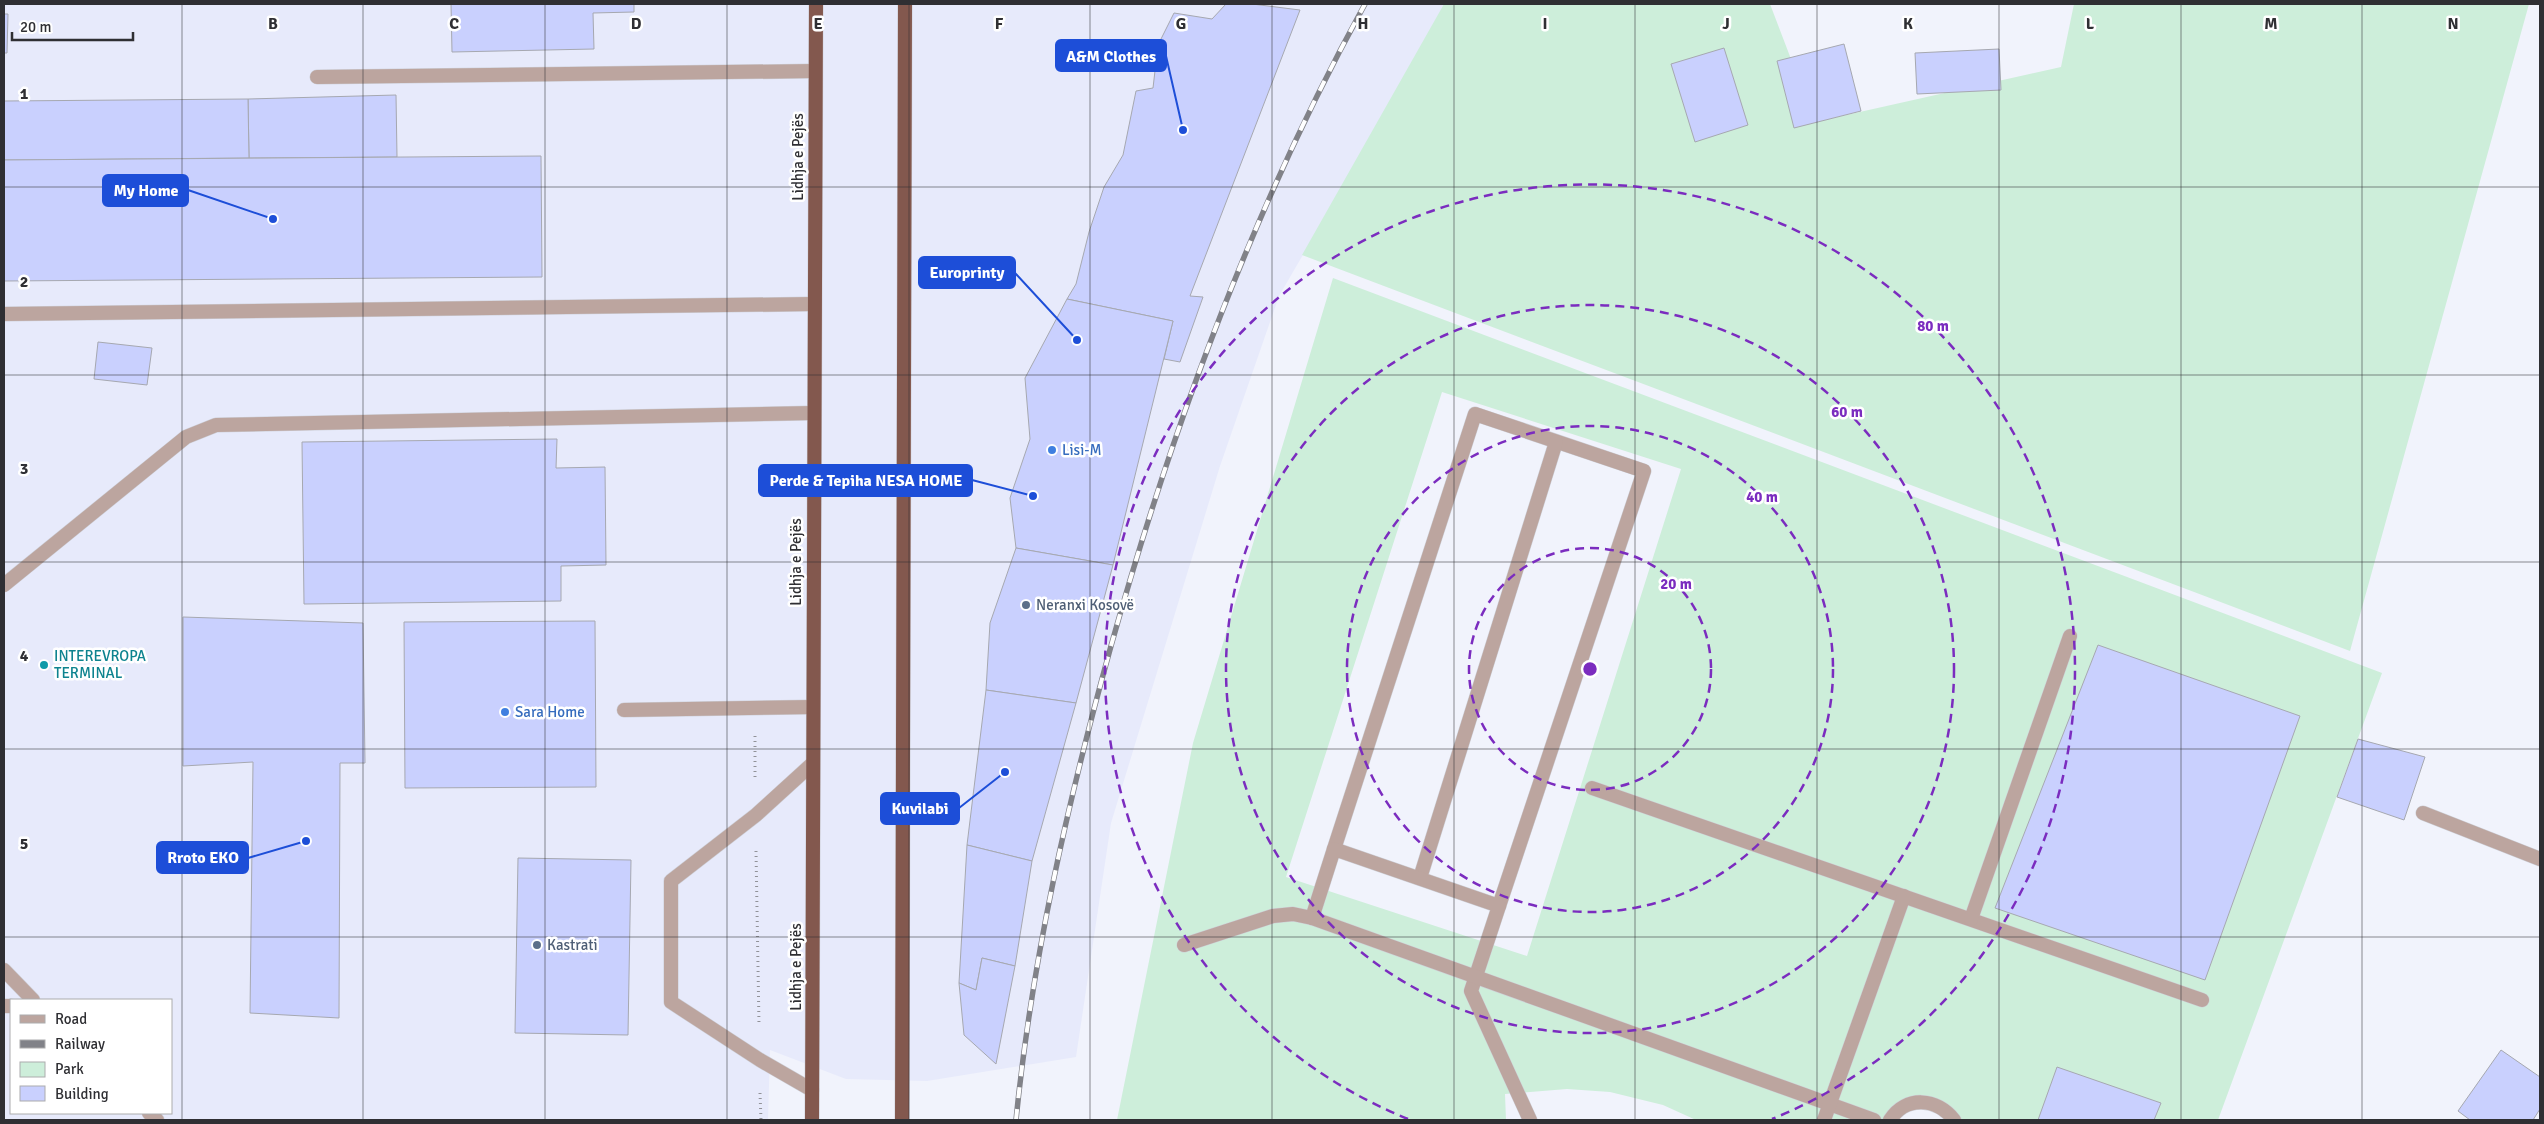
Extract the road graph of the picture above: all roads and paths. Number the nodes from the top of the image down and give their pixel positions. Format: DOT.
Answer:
graph roads {
  1 [pos="816,4"];
  2 [pos="905,4"];
  3 [pos="815,71"];
  4 [pos="318,77"];
  5 [pos="813,304"];
  6 [pos="4,314"];
  7 [pos="813,413"];
  8 [pos="1556,442"];
  9 [pos="4,585"];
  10 [pos="2070,636"];
  11 [pos="813,707"];
  12 [pos="754,709"];
  13 [pos="624,710"];
  14 [pos="812,764"];
  15 [pos="1592,788"];
  16 [pos="2423,814"];
  17 [pos="756,815"];
  18 [pos="1334,849"];
  19 [pos="2540,859"];
  20 [pos="1420,878"];
  21 [pos="1904,896"];
  22 [pos="1499,906"];
  23 [pos="1312,918"];
  24 [pos="1971,919"];
  25 [pos="1184,945"];
  26 [pos="4,970"];
  27 [pos="1476,977"];
  28 [pos="32,999"];
  29 [pos="2202,1000"];
  30 [pos="760,1060"];
  31 [pos="812,1090"];
  32 [pos="1831,1104"];
  33 [pos="761,1120"];
  34 [pos="812,1120"];
  35 [pos="902,1120"];
  36 [pos="1530,1120"];
  37 [pos="1824,1120"];
  38 [pos="1874,1120"];
  39 [pos="1890,1120"];
  40 [pos="1954,1120"];
  1 -- 3 [label="highway, Lidhja e Pejës"];
  2 -- 35 [label="highway"];
  3 -- 4 [label="street"];
  3 -- 5 [label="highway, Lidhja e Pejës"];
  5 -- 6 [label="street"];
  5 -- 7 [label="highway, Lidhja e Pejës"];
  7 -- 9 [label="street"];
  7 -- 11 [label="highway, Lidhja e Pejës"];
  8 -- 18 [label="street"];
  8 -- 20 [label="street"];
  8 -- 22 [label="street"];
  10 -- 24 [label="street"];
  11 -- 12 [label="street"];
  11 -- 14 [label="highway, Lidhja e Pejës"];
  12 -- 13 [label="street"];
  12 -- 17 [label="path"];
  14 -- 17 [label="street"];
  14 -- 31 [label="highway, Lidhja e Pejës"];
  15 -- 21 [label="street"];
  16 -- 19 [label="street"];
  17 -- 30 [label="path"];
  17 -- 30 [label="street"];
  18 -- 20 [label="street"];
  18 -- 23 [label="street"];
  20 -- 22 [label="street"];
  21 -- 24 [label="street"];
  21 -- 32 [label="street"];
  22 -- 27 [label="street"];
  23 -- 25 [label="street"];
  23 -- 27 [label="street"];
  24 -- 29 [label="street"];
  26 -- 28 [label="street"];
  27 -- 32 [label="street"];
  27 -- 36 [label="street"];
  30 -- 31 [label="street"];
  30 -- 33 [label="path"];
  31 -- 34 [label="highway, Lidhja e Pejës"];
  32 -- 37 [label="street"];
  32 -- 38 [label="street"];
  39 -- 40 [label="street"];
}
